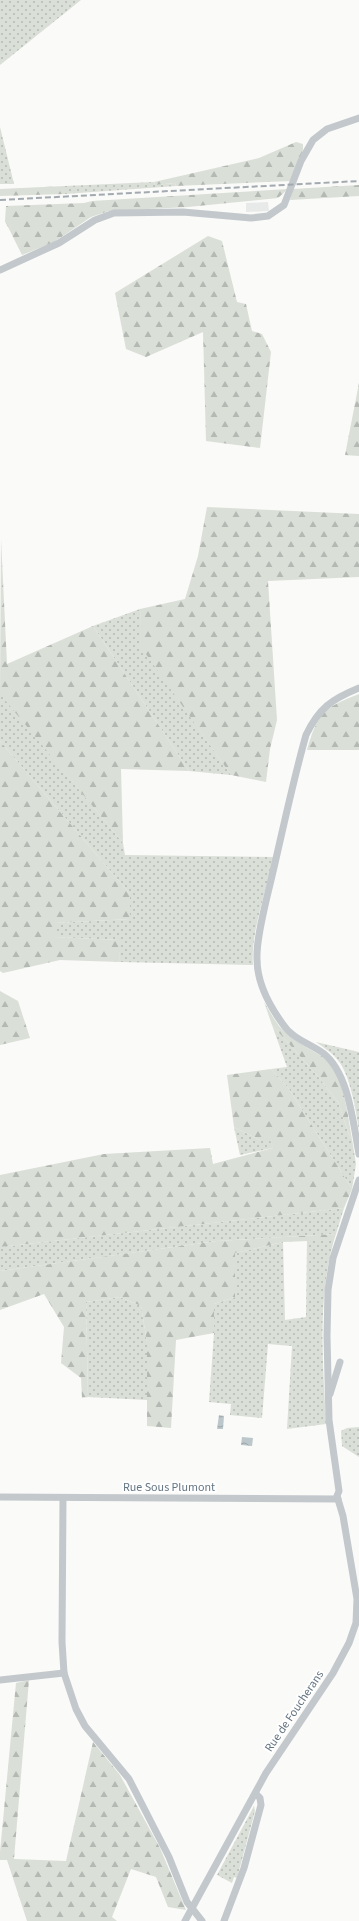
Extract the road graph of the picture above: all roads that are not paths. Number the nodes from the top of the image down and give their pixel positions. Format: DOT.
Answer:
graph roads {
  1 [pos="359,118"];
  2 [pos="0,270"];
  3 [pos="359,688"];
  4 [pos="359,1154"];
  5 [pos="359,1180"];
  6 [pos="340,1362"];
  7 [pos="328,1398"];
  8 [pos="0,1497"];
  9 [pos="63,1498"];
  10 [pos="338,1499"];
  11 [pos="64,1673"];
  12 [pos="0,1680"];
  13 [pos="256,1794"];
  14 [pos="192,1908"];
  15 [pos="185,1921"];
  16 [pos="202,1921"];
  17 [pos="224,1921"];
  1 -- 2 [label="street"];
  3 -- 4 [label="street"];
  5 -- 7 [label="street, Rue de Foucherans"];
  6 -- 7 [label="street"];
  7 -- 10 [label="street, Rue de Foucherans"];
  8 -- 9 [label="street, Rue Sous Plumont"];
  9 -- 10 [label="street, Rue Sous Plumont"];
  9 -- 11 [label="street"];
  10 -- 13 [label="street, Rue de Foucherans"];
  11 -- 12 [label="street"];
  11 -- 14 [label="street"];
  13 -- 14 [label="street, Rue de Foucherans"];
  13 -- 17 [label="street"];
  14 -- 15 [label="street, Rue de Foucherans"];
  14 -- 16 [label="street"];
}
